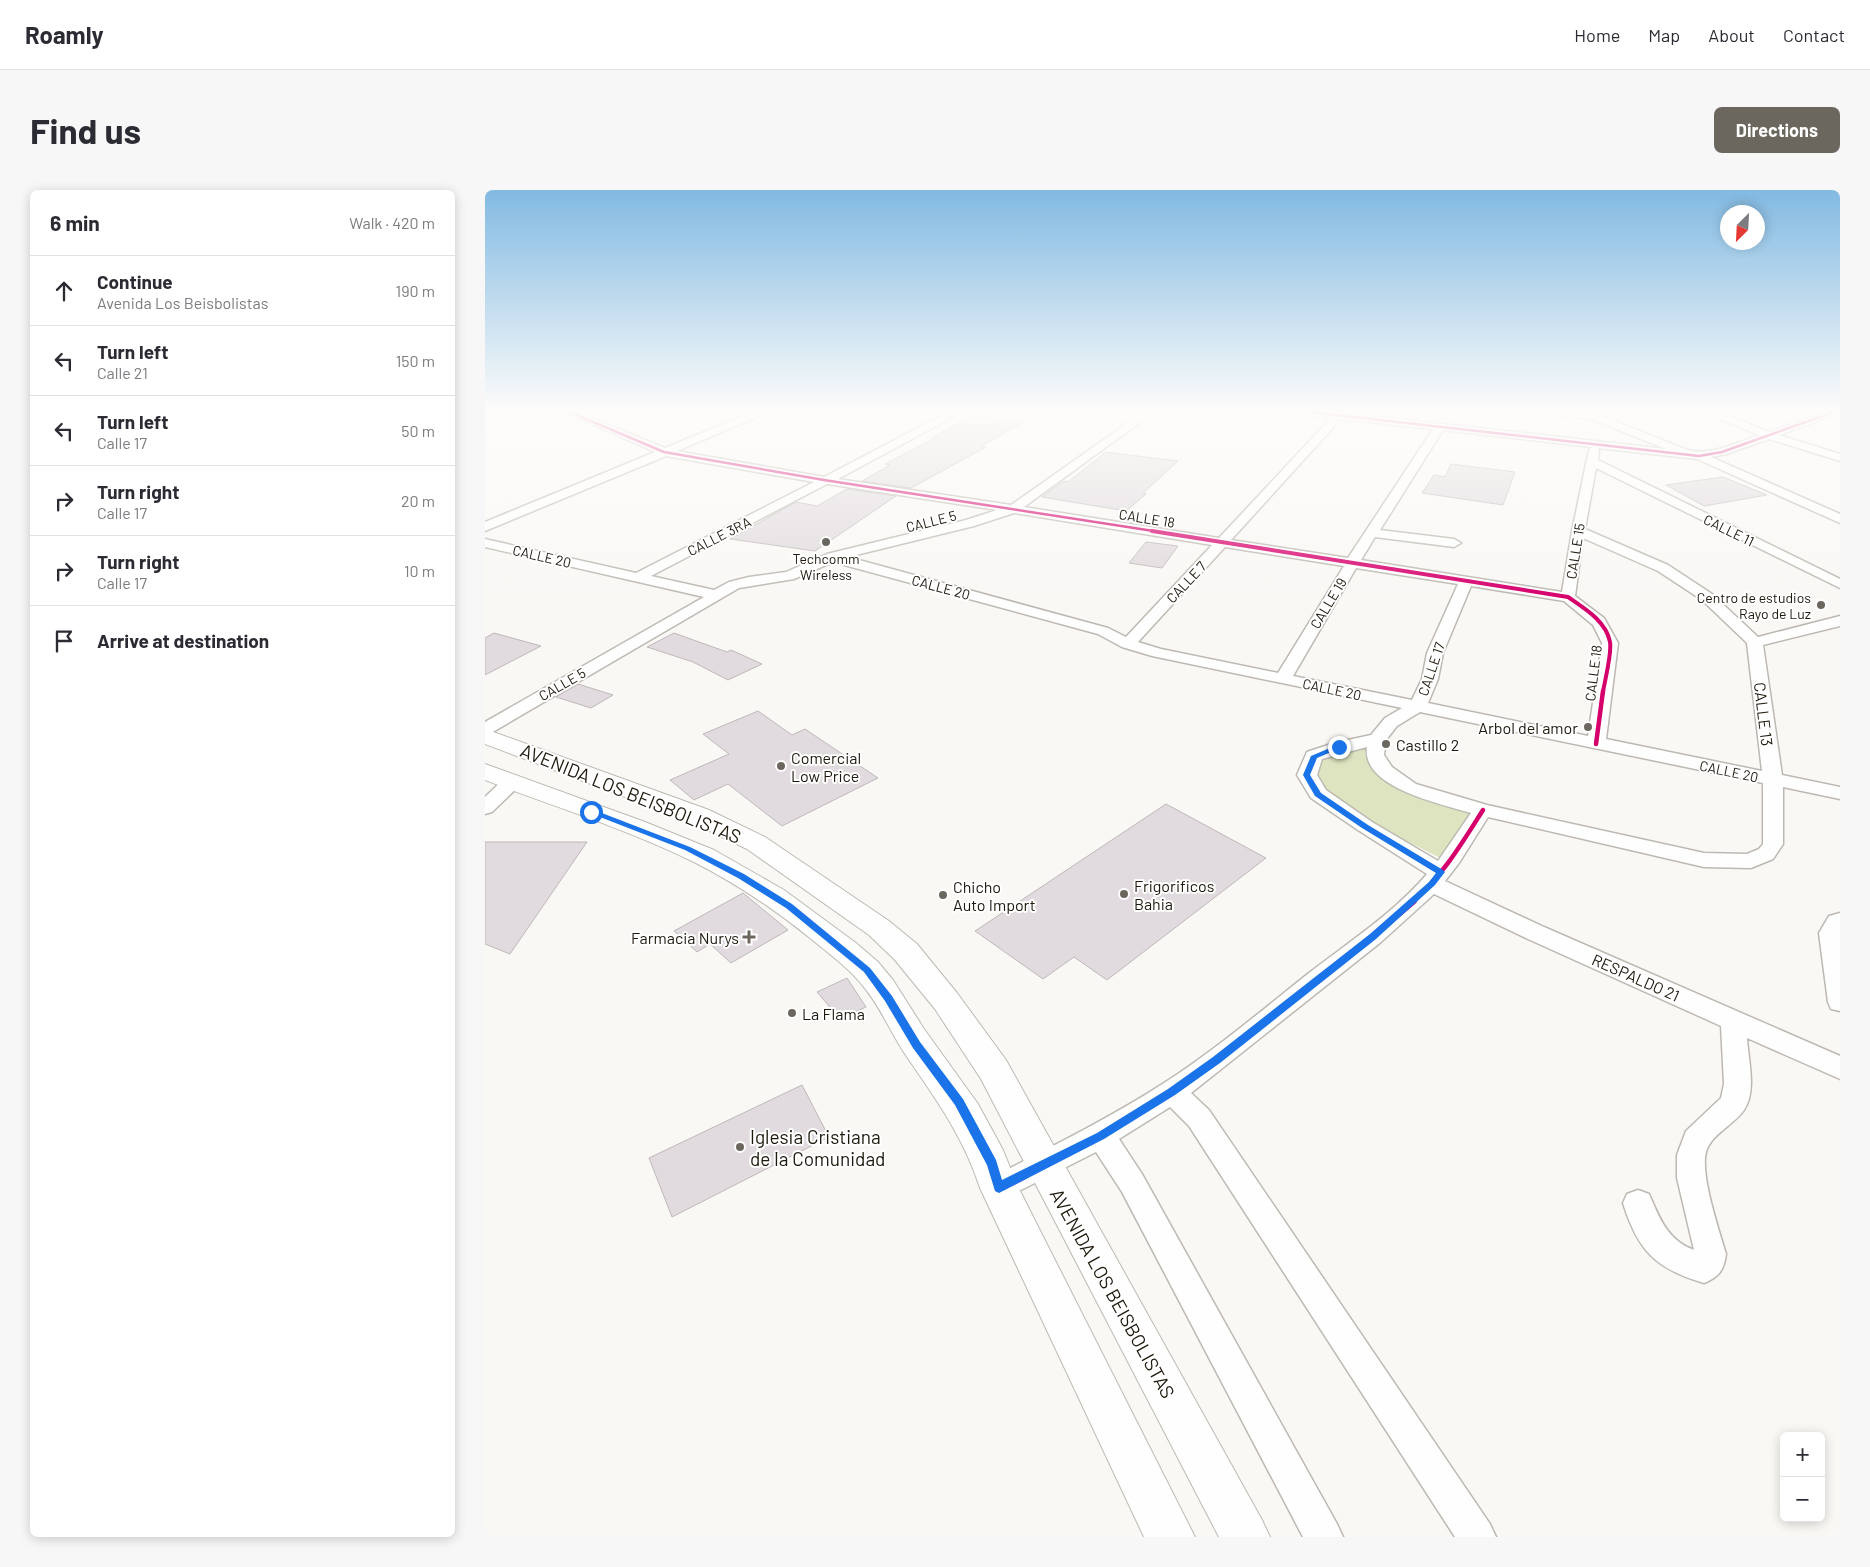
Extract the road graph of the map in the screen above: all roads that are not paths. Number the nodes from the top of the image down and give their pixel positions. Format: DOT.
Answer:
graph roads {
  1 [pos="614,473"];
  2 [pos="783,473"];
  3 [pos="838,473"];
  4 [pos="1064,473"];
  5 [pos="1286,473"];
  6 [pos="1410,473"];
  7 [pos="1589,473"];
  8 [pos="1613,473"];
  9 [pos="1737,473"];
  10 [pos="824,480"];
  11 [pos="1013,509"];
  12 [pos="1840,519"];
  13 [pos="485,527"];
  14 [pos="1578,531"];
  15 [pos="1372,533"];
  16 [pos="1223,542"];
  17 [pos="485,543"];
  18 [pos="1454,543"];
  19 [pos="832,557"];
  20 [pos="1352,563"];
  21 [pos="638,577"];
  22 [pos="1466,582"];
  23 [pos="1840,584"];
  24 [pos="716,595"];
  25 [pos="1568,598"];
  26 [pos="1840,621"];
  27 [pos="1755,642"];
  28 [pos="1128,644"];
  29 [pos="1283,679"];
  30 [pos="1418,706"];
  31 [pos="485,729"];
  32 [pos="485,736"];
  33 [pos="1377,739"];
  34 [pos="1596,744"];
  35 [pos="499,777"];
  36 [pos="1773,780"];
  37 [pos="1840,793"];
  38 [pos="485,808"];
  39 [pos="1483,810"];
  40 [pos="1436,878"];
  41 [pos="1840,921"];
  42 [pos="1840,1002"];
  43 [pos="1733,1021"];
  44 [pos="1840,1068"];
  45 [pos="1172,1092"];
  46 [pos="1101,1136"];
  47 [pos="1043,1164"];
  48 [pos="999,1188"];
  49 [pos="1638,1203"];
  50 [pos="1170,1537"];
  51 [pos="1245,1537"];
  52 [pos="1324,1537"];
  53 [pos="1477,1537"];
  1 -- 13 [label="street"];
  2 -- 10 [label="street, CALLE 18"];
  3 -- 10 [label="street, CALLE 3RA"];
  4 -- 11 [label="street, CALLE 5"];
  5 -- 16 [label="street, CALLE 7"];
  6 -- 15 [label="street, CALLE 19"];
  7 -- 14 [label="street, CALLE 15"];
  8 -- 23 [label="street, CALLE 11"];
  9 -- 12 [label="street"];
  10 -- 11 [label="street, CALLE 18"];
  10 -- 21 [label="street, CALLE 3RA"];
  11 -- 16 [label="street, CALLE 18"];
  11 -- 19 [label="street, CALLE 5"];
  14 -- 25 [label="street, CALLE 15"];
  14 -- 27 [label="street"];
  15 -- 18 [label="street"];
  15 -- 20 [label="street, CALLE 19"];
  16 -- 20 [label="street, CALLE 18"];
  16 -- 28 [label="street, CALLE 7"];
  17 -- 21 [label="street, CALLE 20"];
  19 -- 24 [label="street, CALLE 5"];
  19 -- 28 [label="street, CALLE 20"];
  20 -- 22 [label="street, CALLE 18"];
  20 -- 29 [label="street, CALLE 19"];
  21 -- 24 [label="street, CALLE 20"];
  22 -- 25 [label="street, CALLE 18"];
  22 -- 30 [label="street, CALLE 17"];
  24 -- 31 [label="street, CALLE 5"];
  25 -- 34 [label="street, CALLE 18"];
  26 -- 27 [label="street"];
  27 -- 36 [label="street, CALLE 13"];
  28 -- 29 [label="street, CALLE 20"];
  29 -- 30 [label="street, CALLE 20"];
  30 -- 33 [label="street, CALLE 17"];
  30 -- 34 [label="street, CALLE 20"];
  32 -- 47 [label="main road, AVENIDA LOS BEISBOLISTAS"];
  33 -- 39 [label="street"];
  33 -- 40 [label="street"];
  34 -- 36 [label="street, CALLE 20"];
  35 -- 38 [label="street"];
  35 -- 48 [label="main road, AVENIDA LOS BEISBOLISTAS"];
  36 -- 37 [label="street, CALLE 20"];
  36 -- 39 [label="street, CALLE 13"];
  39 -- 40 [label="street"];
  40 -- 43 [label="street, RESPALDO 21"];
  40 -- 45 [label="street"];
  41 -- 42 [label="street"];
  43 -- 44 [label="street, RESPALDO 21"];
  43 -- 49 [label="street"];
  45 -- 46 [label="street"];
  45 -- 53 [label="street"];
  46 -- 47 [label="street"];
  46 -- 52 [label="street"];
  47 -- 48 [label="street"];
  47 -- 51 [label="main road, AVENIDA LOS BEISBOLISTAS"];
  48 -- 50 [label="main road, AVENIDA LOS BEISBOLISTAS"];
}
